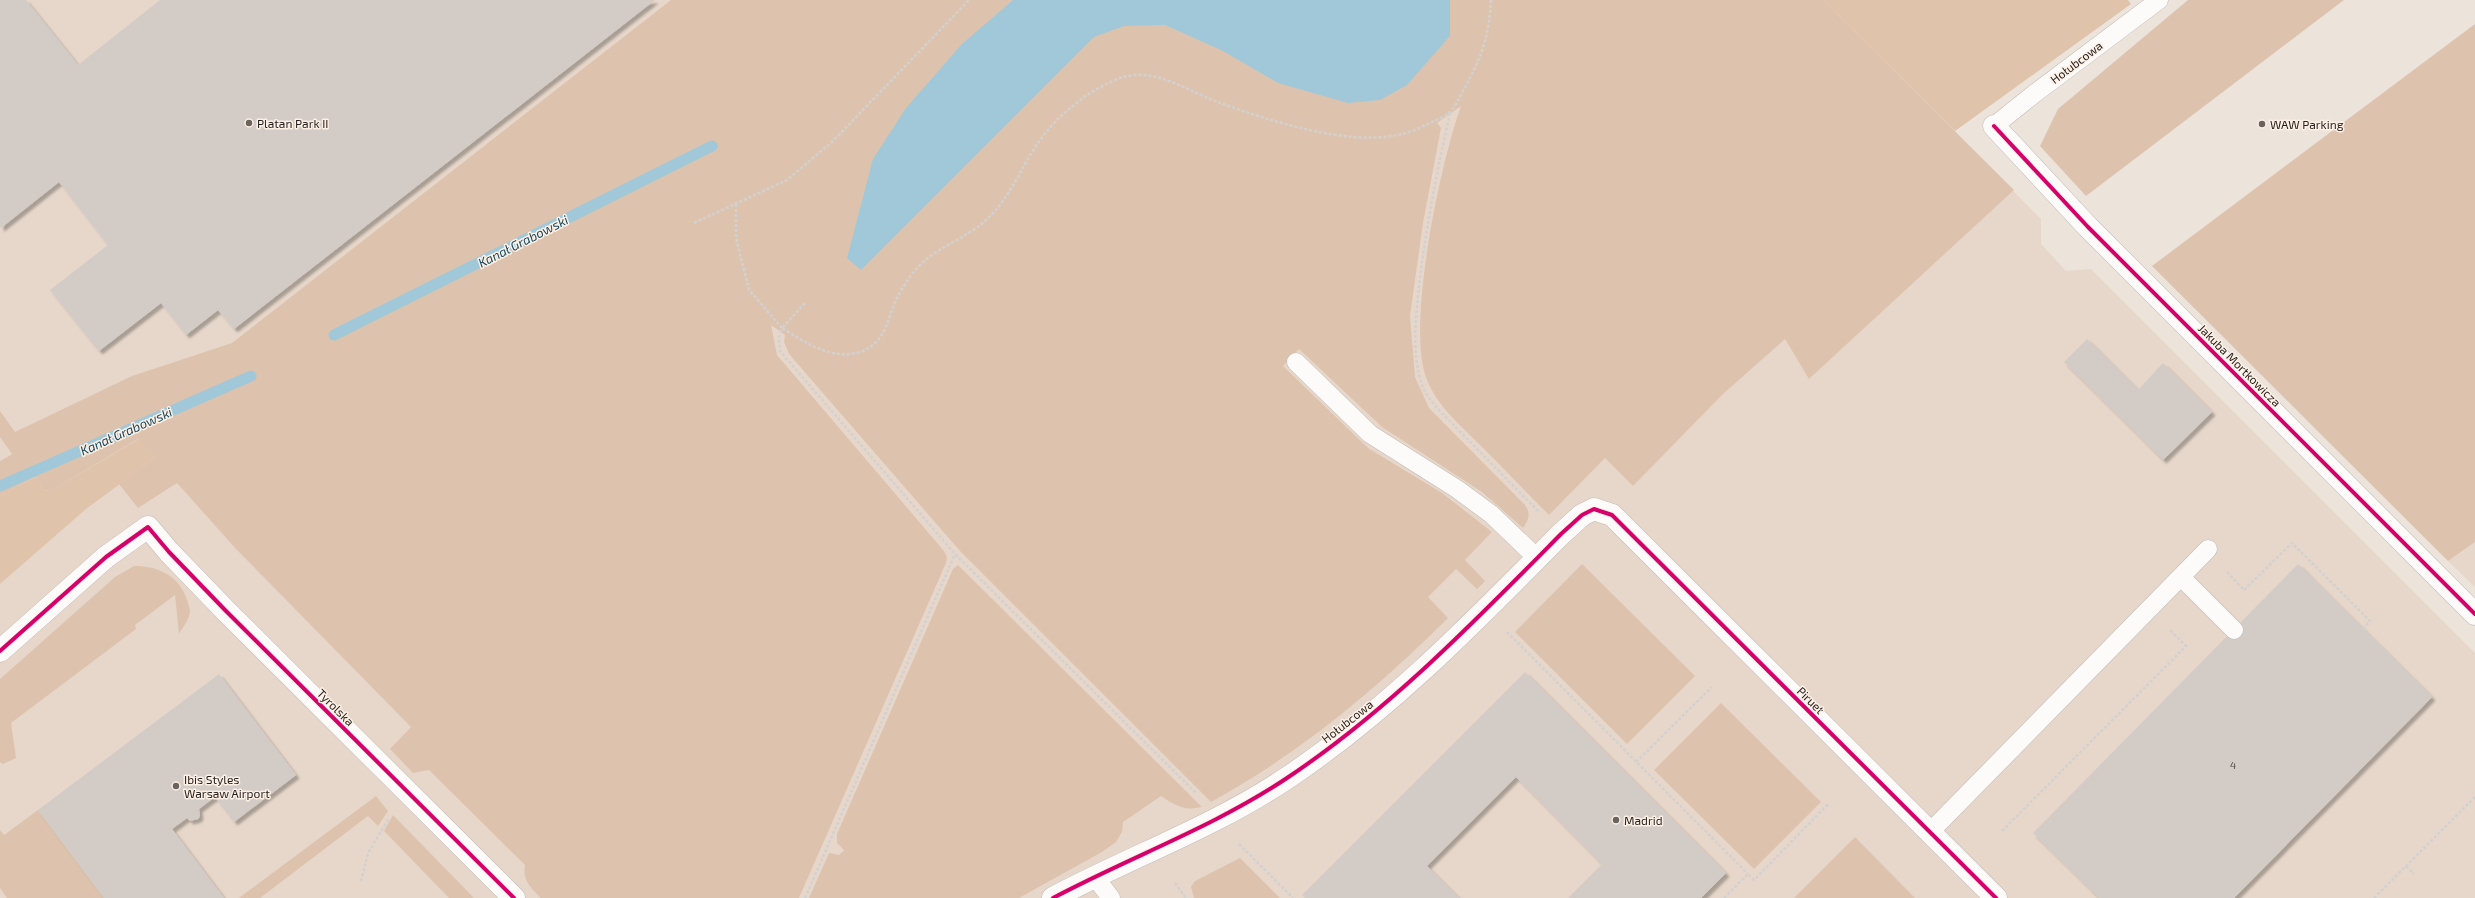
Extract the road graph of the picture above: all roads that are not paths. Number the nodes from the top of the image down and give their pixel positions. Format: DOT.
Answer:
graph roads {
  1 [pos="2159,0"];
  2 [pos="1994,126"];
  3 [pos="1296,362"];
  4 [pos="1612,515"];
  5 [pos="2208,549"];
  6 [pos="1537,558"];
  7 [pos="2181,577"];
  8 [pos="2475,614"];
  9 [pos="2234,630"];
  10 [pos="0,651"];
  11 [pos="1930,832"];
  12 [pos="1094,876"];
  13 [pos="514,898"];
  14 [pos="1053,898"];
  15 [pos="1111,898"];
  16 [pos="1996,898"];
  1 -- 2 [label="lane, Hołubcowa"];
  2 -- 8 [label="street, Jakuba Mortkowicza"];
  3 -- 6 [label="lane"];
  4 -- 6 [label="street, Hołubcowa"];
  4 -- 11 [label="street, Piruet"];
  5 -- 7 [label="lane"];
  6 -- 12 [label="street, Hołubcowa"];
  7 -- 9 [label="lane"];
  7 -- 11 [label="lane"];
  10 -- 13 [label="street, Tyrolska"];
  11 -- 16 [label="street, Piruet"];
  12 -- 14 [label="street, Hołubcowa"];
  12 -- 15 [label="lane"];
}
